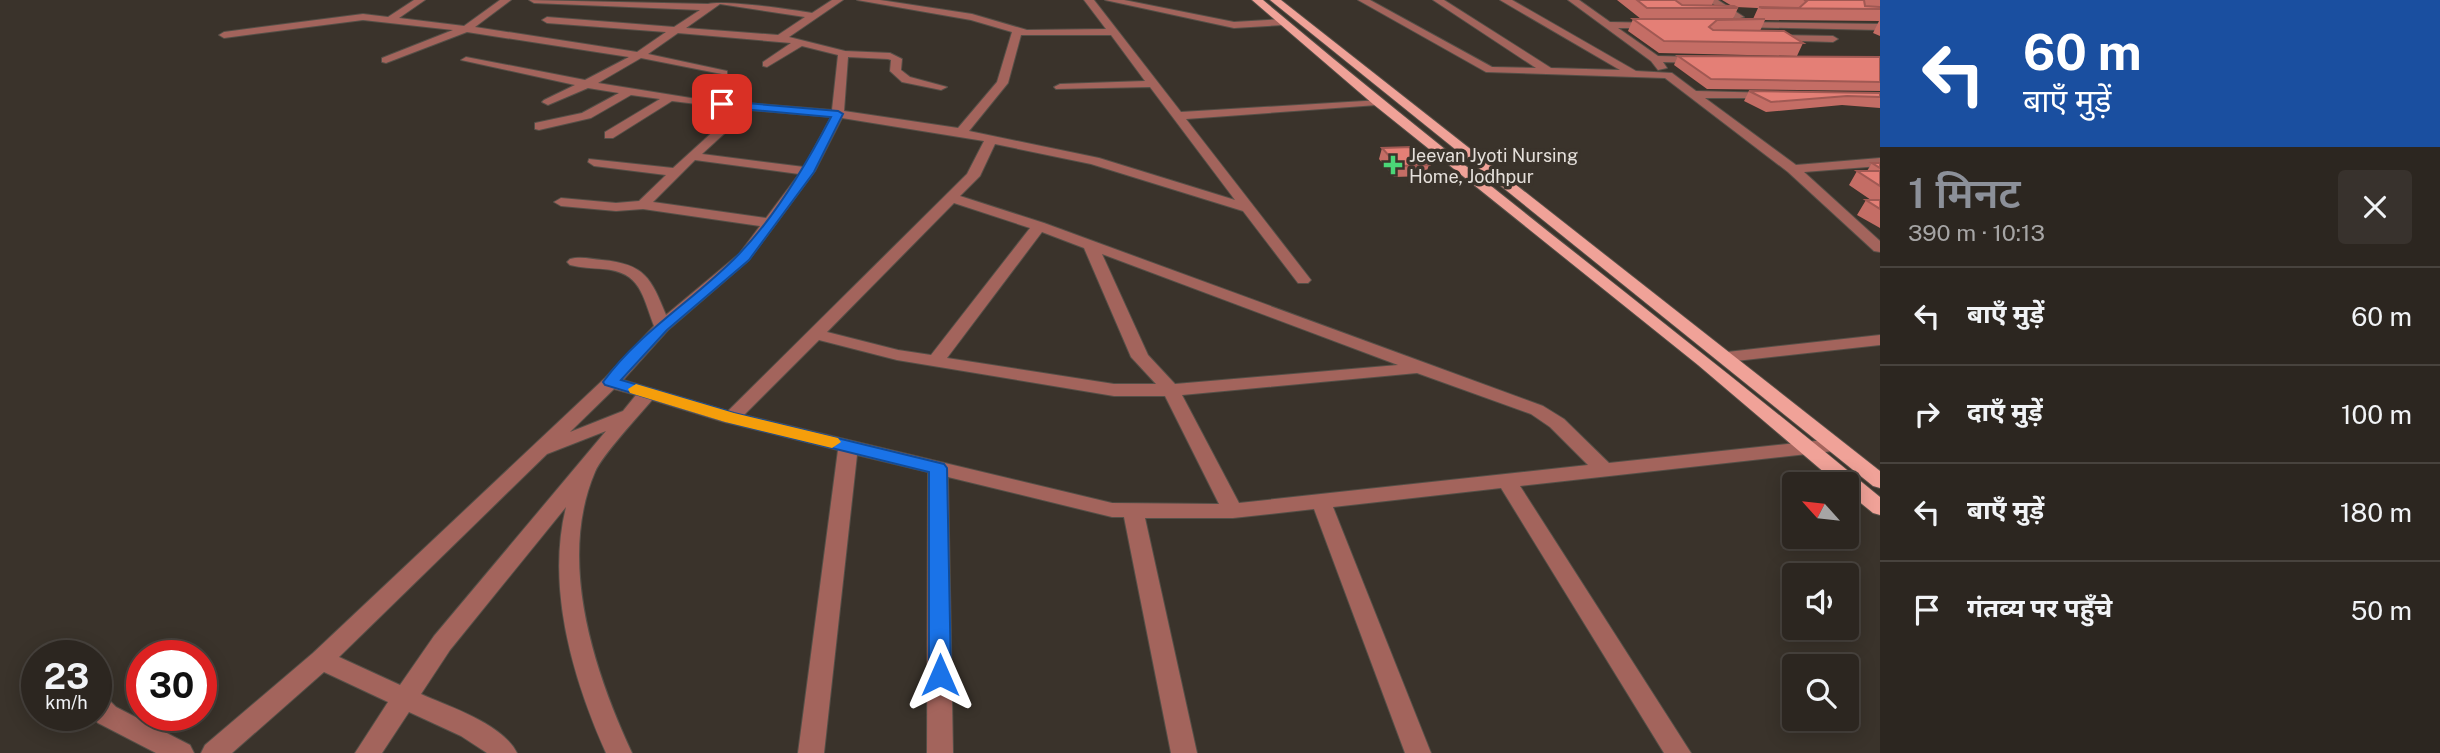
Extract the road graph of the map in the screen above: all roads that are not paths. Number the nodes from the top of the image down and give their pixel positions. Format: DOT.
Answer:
graph roads {
  1 [pos="420,0"];
  2 [pos="506,0"];
  3 [pos="534,0"];
  4 [pos="719,0"];
  5 [pos="838,0"];
  6 [pos="862,0"];
  7 [pos="1088,0"];
  8 [pos="1110,0"];
  9 [pos="1257,0"];
  10 [pos="1275,0"];
  11 [pos="1363,0"];
  12 [pos="1438,0"];
  13 [pos="1505,0"];
  14 [pos="1573,0"];
  15 [pos="1712,0"];
  16 [pos="708,8"];
  17 [pos="1704,12"];
  18 [pos="1731,12"];
  19 [pos="1744,12"];
  20 [pos="814,16"];
  21 [pos="391,19"];
  22 [pos="547,20"];
  23 [pos="1283,22"];
  24 [pos="1608,25"];
  25 [pos="1661,25"];
  26 [pos="1726,25"];
  27 [pos="1752,25"];
  28 [pos="1880,27"];
  29 [pos="466,29"];
  30 [pos="675,29"];
  31 [pos="1113,32"];
  32 [pos="1021,33"];
  33 [pos="224,35"];
  34 [pos="780,38"];
  35 [pos="1762,38"];
  36 [pos="1774,38"];
  37 [pos="1833,39"];
  38 [pos="800,42"];
  39 [pos="1794,50"];
  40 [pos="843,54"];
  41 [pos="639,55"];
  42 [pos="1655,59"];
  43 [pos="386,60"];
  44 [pos="466,60"];
  45 [pos="1708,60"];
  46 [pos="766,64"];
  47 [pos="1549,72"];
  48 [pos="723,73"];
  49 [pos="1635,74"];
  50 [pos="1668,75"];
  51 [pos="586,84"];
  52 [pos="1153,84"];
  53 [pos="941,88"];
  54 [pos="1060,88"];
  55 [pos="629,91"];
  56 [pos="1695,94"];
  57 [pos="1788,95"];
  58 [pos="670,98"];
  59 [pos="548,102"];
  60 [pos="1377,102"];
  61 [pos="747,107"];
  62 [pos="838,114"];
  63 [pos="1177,116"];
  64 [pos="539,126"];
  65 [pos="961,132"];
  66 [pos="608,135"];
  67 [pos="991,139"];
  68 [pos="692,156"];
  69 [pos="594,162"];
  70 [pos="1880,162"];
  71 [pos="1793,169"];
  72 [pos="676,172"];
  73 [pos="808,172"];
  74 [pos="951,198"];
  75 [pos="561,202"];
  76 [pos="643,205"];
  77 [pos="1251,209"];
  78 [pos="768,223"];
  79 [pos="1039,226"];
  80 [pos="1091,247"];
  81 [pos="1880,248"];
  82 [pos="575,262"];
  83 [pos="1303,280"];
  84 [pos="662,327"];
  85 [pos="816,334"];
  86 [pos="1880,340"];
  87 [pos="1727,358"];
  88 [pos="936,361"];
  89 [pos="1418,368"];
  90 [pos="611,382"];
  91 [pos="1171,390"];
  92 [pos="648,393"];
  93 [pos="629,415"];
  94 [pos="731,418"];
  95 [pos="1835,444"];
  96 [pos="848,446"];
  97 [pos="1808,448"];
  98 [pos="540,452"];
  99 [pos="586,464"];
  100 [pos="938,468"];
  101 [pos="1605,471"];
  102 [pos="1880,481"];
  103 [pos="1507,482"];
  104 [pos="1321,502"];
  105 [pos="1880,508"];
  106 [pos="1133,510"];
  107 [pos="1233,511"];
  108 [pos="321,660"];
  109 [pos="405,697"];
  110 [pos="112,718"];
  111 [pos="181,753"];
  112 [pos="214,753"];
  113 [pos="368,753"];
  114 [pos="504,753"];
  115 [pos="619,753"];
  116 [pos="811,753"];
  117 [pos="940,753"];
  118 [pos="1184,753"];
  119 [pos="1418,753"];
  120 [pos="1678,753"];
  1 -- 21 [label="street"];
  2 -- 29 [label="street"];
  3 -- 16 [label="street"];
  4 -- 16 [label="street"];
  4 -- 20 [label="street"];
  5 -- 20 [label="street"];
  6 -- 32 [label="street"];
  7 -- 31 [label="street"];
  8 -- 23 [label="street"];
  9 -- 23 [label="main road"];
  10 -- 87 [label="main road"];
  11 -- 47 [label="street"];
  12 -- 47 [label="street"];
  13 -- 49 [label="street"];
  14 -- 24 [label="street"];
  15 -- 18 [label="street"];
  16 -- 30 [label="street"];
  17 -- 18 [label="street"];
  18 -- 19 [label="street"];
  18 -- 27 [label="street"];
  20 -- 34 [label="street"];
  21 -- 29 [label="street"];
  21 -- 33 [label="street"];
  22 -- 30 [label="street"];
  23 -- 60 [label="main road"];
  24 -- 25 [label="street"];
  24 -- 42 [label="street"];
  26 -- 27 [label="street"];
  27 -- 28 [label="street"];
  27 -- 36 [label="street"];
  29 -- 41 [label="street"];
  29 -- 43 [label="street"];
  30 -- 34 [label="street"];
  30 -- 41 [label="street"];
  31 -- 32 [label="street"];
  31 -- 52 [label="street"];
  32 -- 65 [label="street"];
  34 -- 38 [label="street"];
  35 -- 36 [label="street"];
  36 -- 37 [label="street"];
  36 -- 39 [label="street"];
  38 -- 40 [label="street"];
  38 -- 46 [label="street"];
  40 -- 53 [label="street"];
  40 -- 62 [label="street"];
  41 -- 48 [label="street"];
  41 -- 51 [label="street"];
  42 -- 45 [label="street"];
  42 -- 50 [label="street"];
  44 -- 51 [label="street"];
  47 -- 49 [label="street"];
  49 -- 50 [label="street"];
  50 -- 56 [label="street"];
  51 -- 55 [label="street"];
  51 -- 59 [label="street"];
  52 -- 54 [label="street"];
  52 -- 63 [label="street"];
  55 -- 58 [label="street"];
  55 -- 64 [label="street"];
  56 -- 57 [label="street"];
  56 -- 71 [label="street"];
  58 -- 61 [label="street"];
  58 -- 66 [label="street"];
  60 -- 63 [label="street"];
  60 -- 97 [label="main road"];
  61 -- 62 [label="street"];
  61 -- 68 [label="street"];
  62 -- 65 [label="street"];
  62 -- 73 [label="street"];
  63 -- 77 [label="street"];
  65 -- 67 [label="street"];
  67 -- 74 [label="street"];
  67 -- 77 [label="street"];
  68 -- 72 [label="street"];
  68 -- 73 [label="street"];
  69 -- 72 [label="street"];
  70 -- 71 [label="street"];
  71 -- 81 [label="street"];
  72 -- 76 [label="street"];
  73 -- 78 [label="street"];
  74 -- 79 [label="street"];
  74 -- 85 [label="street"];
  75 -- 76 [label="street"];
  76 -- 78 [label="street"];
  77 -- 83 [label="street"];
  78 -- 84 [label="street"];
  79 -- 80 [label="street"];
  79 -- 88 [label="street"];
  80 -- 89 [label="street"];
  80 -- 91 [label="street"];
  82 -- 84 [label="street"];
  84 -- 90 [label="street"];
  85 -- 88 [label="street"];
  85 -- 94 [label="street"];
  86 -- 87 [label="street"];
  87 -- 95 [label="main road"];
  88 -- 91 [label="street"];
  89 -- 91 [label="street"];
  89 -- 101 [label="street"];
  90 -- 92 [label="street"];
  90 -- 98 [label="street"];
  91 -- 107 [label="street"];
  92 -- 93 [label="street"];
  92 -- 94 [label="street"];
  93 -- 98 [label="street"];
  93 -- 99 [label="street"];
  94 -- 96 [label="street"];
  95 -- 97 [label="street"];
  95 -- 102 [label="main road"];
  96 -- 100 [label="street"];
  96 -- 116 [label="street"];
  97 -- 101 [label="street"];
  97 -- 105 [label="main road"];
  98 -- 108 [label="street"];
  99 -- 109 [label="street"];
  99 -- 115 [label="street"];
  100 -- 106 [label="street"];
  100 -- 117 [label="street"];
  101 -- 103 [label="street"];
  103 -- 104 [label="street"];
  103 -- 120 [label="street"];
  104 -- 107 [label="street"];
  104 -- 119 [label="street"];
  106 -- 107 [label="street"];
  106 -- 118 [label="street"];
  108 -- 109 [label="street"];
  108 -- 112 [label="street"];
  109 -- 113 [label="street"];
  109 -- 114 [label="street"];
  110 -- 111 [label="street"];
}
